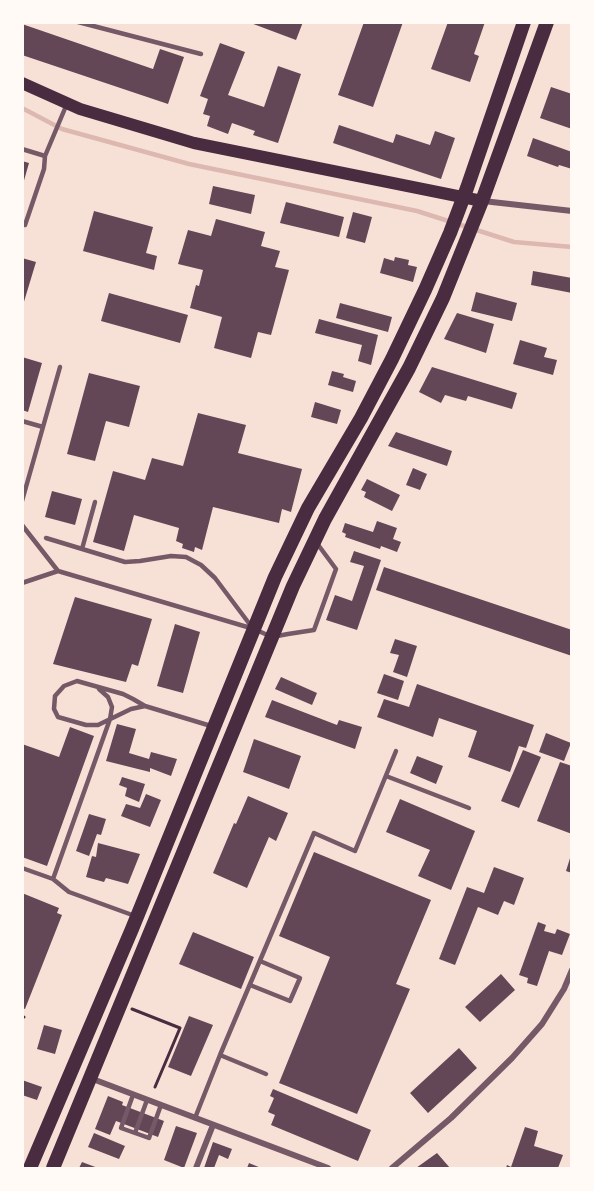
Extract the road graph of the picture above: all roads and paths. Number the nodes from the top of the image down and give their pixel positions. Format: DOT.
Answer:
graph roads {
  1 [pos="78,22"];
  2 [pos="524,22"];
  3 [pos="547,22"];
  4 [pos="201,54"];
  5 [pos="22,83"];
  6 [pos="67,104"];
  7 [pos="22,149"];
  8 [pos="45,156"];
  9 [pos="462,202"];
  10 [pos="480,206"];
  11 [pos="572,211"];
  12 [pos="26,225"];
  13 [pos="60,367"];
  14 [pos="22,421"];
  15 [pos="44,427"];
  16 [pos="22,501"];
  17 [pos="95,502"];
  18 [pos="22,525"];
  19 [pos="46,538"];
  20 [pos="315,541"];
  21 [pos="82,549"];
  22 [pos="58,571"];
  23 [pos="22,583"];
  24 [pos="254,629"];
  25 [pos="272,637"];
  26 [pos="98,687"];
  27 [pos="145,706"];
  28 [pos="110,719"];
  29 [pos="213,727"];
  30 [pos="396,751"];
  31 [pos="386,776"];
  32 [pos="470,808"];
  33 [pos="22,868"];
  34 [pos="53,879"];
  35 [pos="137,916"];
  36 [pos="260,961"];
  37 [pos="572,970"];
  38 [pos="250,985"];
  39 [pos="132,1009"];
  40 [pos="220,1055"];
  41 [pos="266,1074"];
  42 [pos="90,1078"];
  43 [pos="155,1087"];
  44 [pos="133,1095"];
  45 [pos="147,1100"];
  46 [pos="161,1105"];
  47 [pos="195,1118"];
  48 [pos="213,1125"];
  49 [pos="135,1133"];
  50 [pos="30,1168"];
  51 [pos="53,1168"];
  52 [pos="196,1168"];
  53 [pos="328,1168"];
  54 [pos="392,1168"];
  1 -- 4 [label="lane"];
  2 -- 9 [label="main road"];
  3 -- 10 [label="main road"];
  5 -- 6 [label="main road"];
  6 -- 8 [label="lane"];
  6 -- 9 [label="main road"];
  7 -- 8 [label="lane"];
  8 -- 12 [label="lane"];
  9 -- 10 [label="main road"];
  9 -- 24 [label="main road"];
  10 -- 11 [label="street"];
  10 -- 20 [label="main road"];
  13 -- 15 [label="lane"];
  14 -- 15 [label="lane"];
  15 -- 16 [label="lane"];
  17 -- 21 [label="lane"];
  18 -- 22 [label="lane"];
  19 -- 21 [label="lane"];
  20 -- 25 [label="main road"];
  20 -- 25 [label="lane"];
  21 -- 24 [label="lane"];
  22 -- 23 [label="lane"];
  22 -- 24 [label="lane"];
  24 -- 25 [label="lane"];
  24 -- 29 [label="main road"];
  25 -- 42 [label="main road"];
  26 -- 27 [label="lane"];
  26 -- 28 [label="lane"];
  26 -- 28 [label="lane"];
  27 -- 28 [label="lane"];
  27 -- 29 [label="lane"];
  28 -- 34 [label="lane"];
  29 -- 35 [label="main road"];
  30 -- 31 [label="lane"];
  31 -- 32 [label="lane"];
  31 -- 36 [label="lane"];
  33 -- 34 [label="lane"];
  34 -- 35 [label="lane"];
  35 -- 50 [label="main road"];
  36 -- 38 [label="lane"];
  36 -- 38 [label="lane"];
  37 -- 54 [label="street"];
  38 -- 40 [label="lane"];
  39 -- 43 [label="path"];
  40 -- 41 [label="lane"];
  40 -- 47 [label="lane"];
  42 -- 44 [label="street"];
  42 -- 51 [label="main road"];
  44 -- 45 [label="street"];
  44 -- 49 [label="lane"];
  45 -- 46 [label="street"];
  45 -- 49 [label="lane"];
  46 -- 47 [label="street"];
  46 -- 49 [label="lane"];
  47 -- 48 [label="street"];
  48 -- 52 [label="street"];
  48 -- 53 [label="street"];
}
